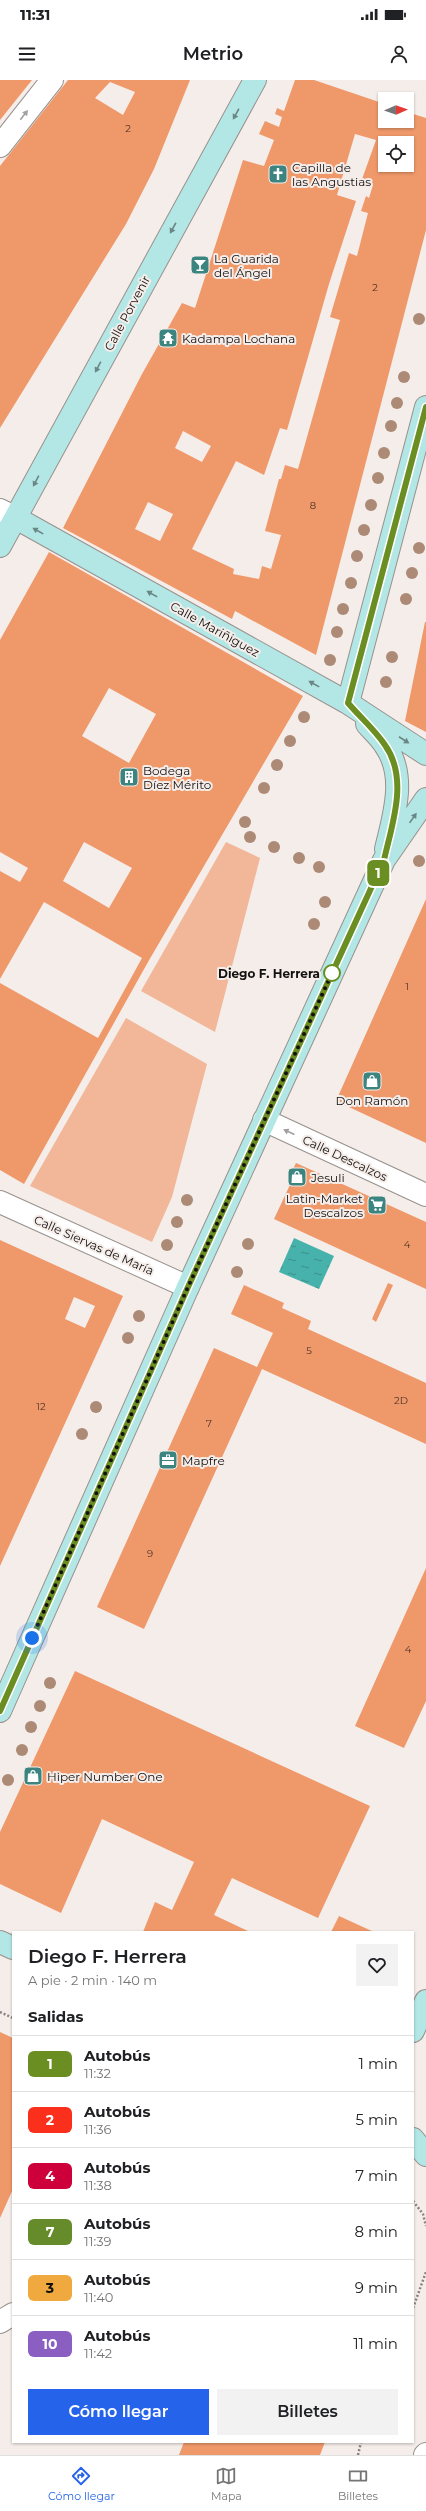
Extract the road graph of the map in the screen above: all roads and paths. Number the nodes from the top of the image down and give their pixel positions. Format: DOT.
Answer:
graph roads {
  1 [pos="52,80"];
  2 [pos="255,80"];
  3 [pos="0,146"];
  4 [pos="426,407"];
  5 [pos="8,514"];
  6 [pos="0,546"];
  7 [pos="348,703"];
  8 [pos="426,754"];
  9 [pos="426,799"];
  10 [pos="384,860"];
  11 [pos="264,1120"];
  12 [pos="426,1195"];
  13 [pos="0,1202"];
  14 [pos="188,1287"];
  15 [pos="0,1711"];
  16 [pos="0,1942"];
  17 [pos="12,1948"];
  18 [pos="426,2001"];
  19 [pos="0,2012"];
  20 [pos="12,2018"];
  21 [pos="414,2029"];
  22 [pos="414,2134"];
  23 [pos="414,2139"];
  24 [pos="426,2140"];
  25 [pos="426,2155"];
  26 [pos="414,2202"];
  27 [pos="426,2226"];
  28 [pos="426,2272"];
  29 [pos="414,2305"];
  30 [pos="12,2315"];
  31 [pos="0,2322"];
  32 [pos="361,2443"];
  33 [pos="358,2455"];
  3 -- 1 [label="street, one-way"];
  2 -- 5 [label="street, Calle Porvenir, one-way"];
  4 -- 7 [label="street"];
  5 -- 6 [label="street, Calle Porvenir"];
  7 -- 5 [label="street, Calle Mariñiguez, one-way"];
  7 -- 8 [label="street, Calle Mariñiguez, one-way"];
  7 -- 10 [label="street"];
  10 -- 9 [label="street, one-way"];
  10 -- 11 [label="street"];
  12 -- 11 [label="street, Calle Descalzos, one-way"];
  11 -- 14 [label="street"];
  13 -- 14 [label="street, Calle Siervas de María"];
  14 -- 15 [label="street"];
  16 -- 17 [label="street"];
  18 -- 21 [label="street"];
  19 -- 20 [label="path"];
  22 -- 24 [label="street"];
  23 -- 25 [label="street"];
  26 -- 27 [label="path"];
  28 -- 29 [label="path"];
  30 -- 31 [label="street"];
  32 -- 33 [label="path"];
}
